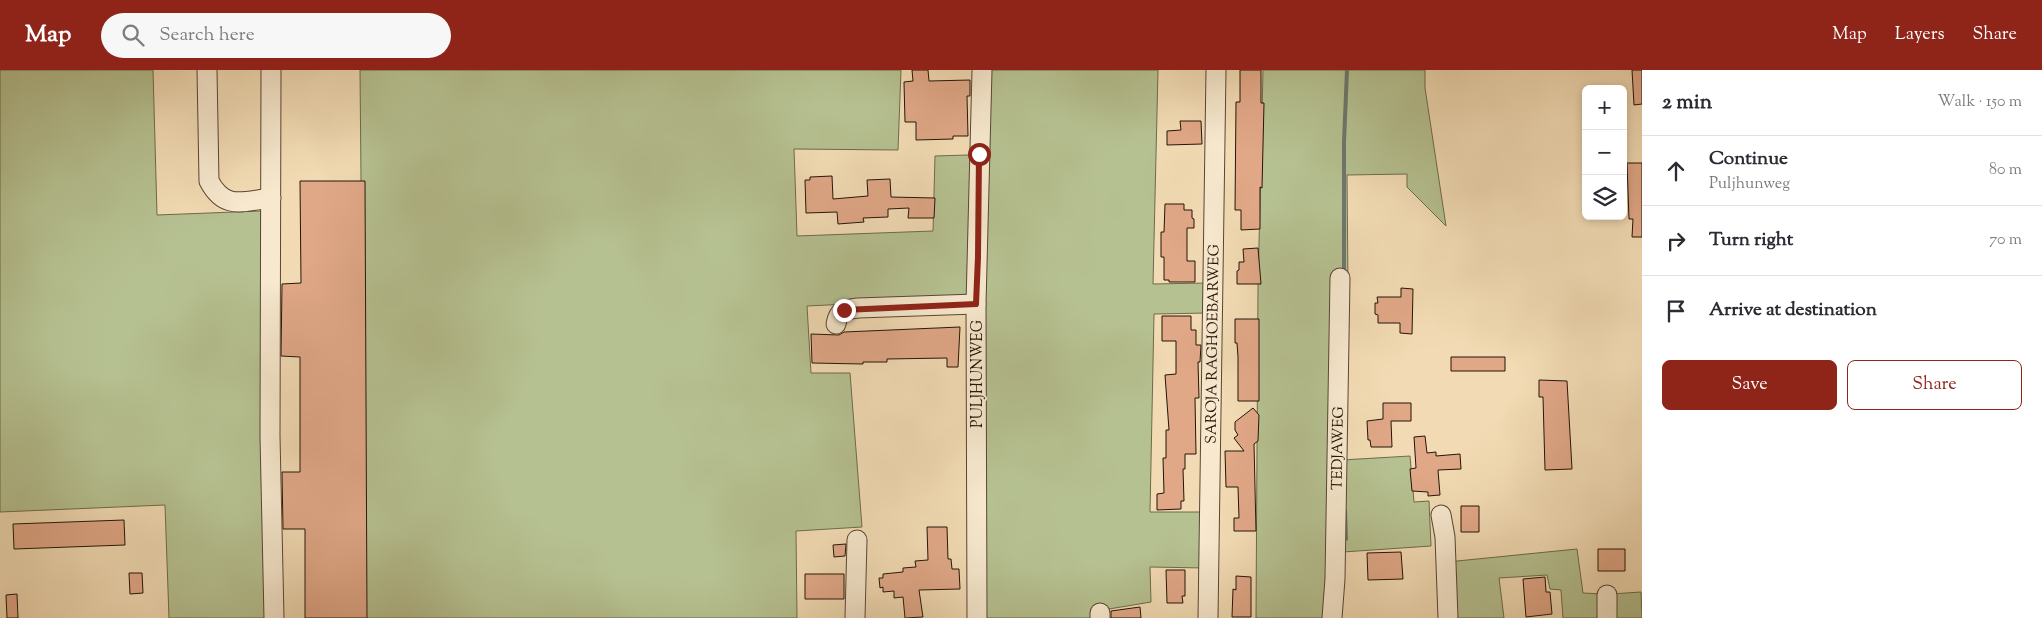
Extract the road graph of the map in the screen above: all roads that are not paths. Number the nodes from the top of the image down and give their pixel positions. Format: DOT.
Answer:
graph roads {
  1 [pos="208,70"];
  2 [pos="271,70"];
  3 [pos="982,70"];
  4 [pos="1216,70"];
  5 [pos="271,198"];
  6 [pos="1340,278"];
  7 [pos="976,304"];
  8 [pos="836,324"];
  9 [pos="1441,515"];
  10 [pos="857,540"];
  11 [pos="1607,595"];
  12 [pos="274,618"];
  13 [pos="855,618"];
  14 [pos="977,618"];
  15 [pos="1208,618"];
  16 [pos="1332,618"];
  17 [pos="1448,618"];
  18 [pos="1607,618"];
  1 -- 5 [label="street"];
  2 -- 5 [label="street"];
  3 -- 7 [label="street, PULJHUNWEG"];
  4 -- 15 [label="street, SAROJA RAGHOEBARWEG"];
  5 -- 12 [label="street"];
  6 -- 16 [label="street, TEDJAWEG"];
  7 -- 8 [label="street"];
  7 -- 14 [label="street, PULJHUNWEG"];
  9 -- 17 [label="street"];
  10 -- 13 [label="street"];
  11 -- 18 [label="street"];
}
